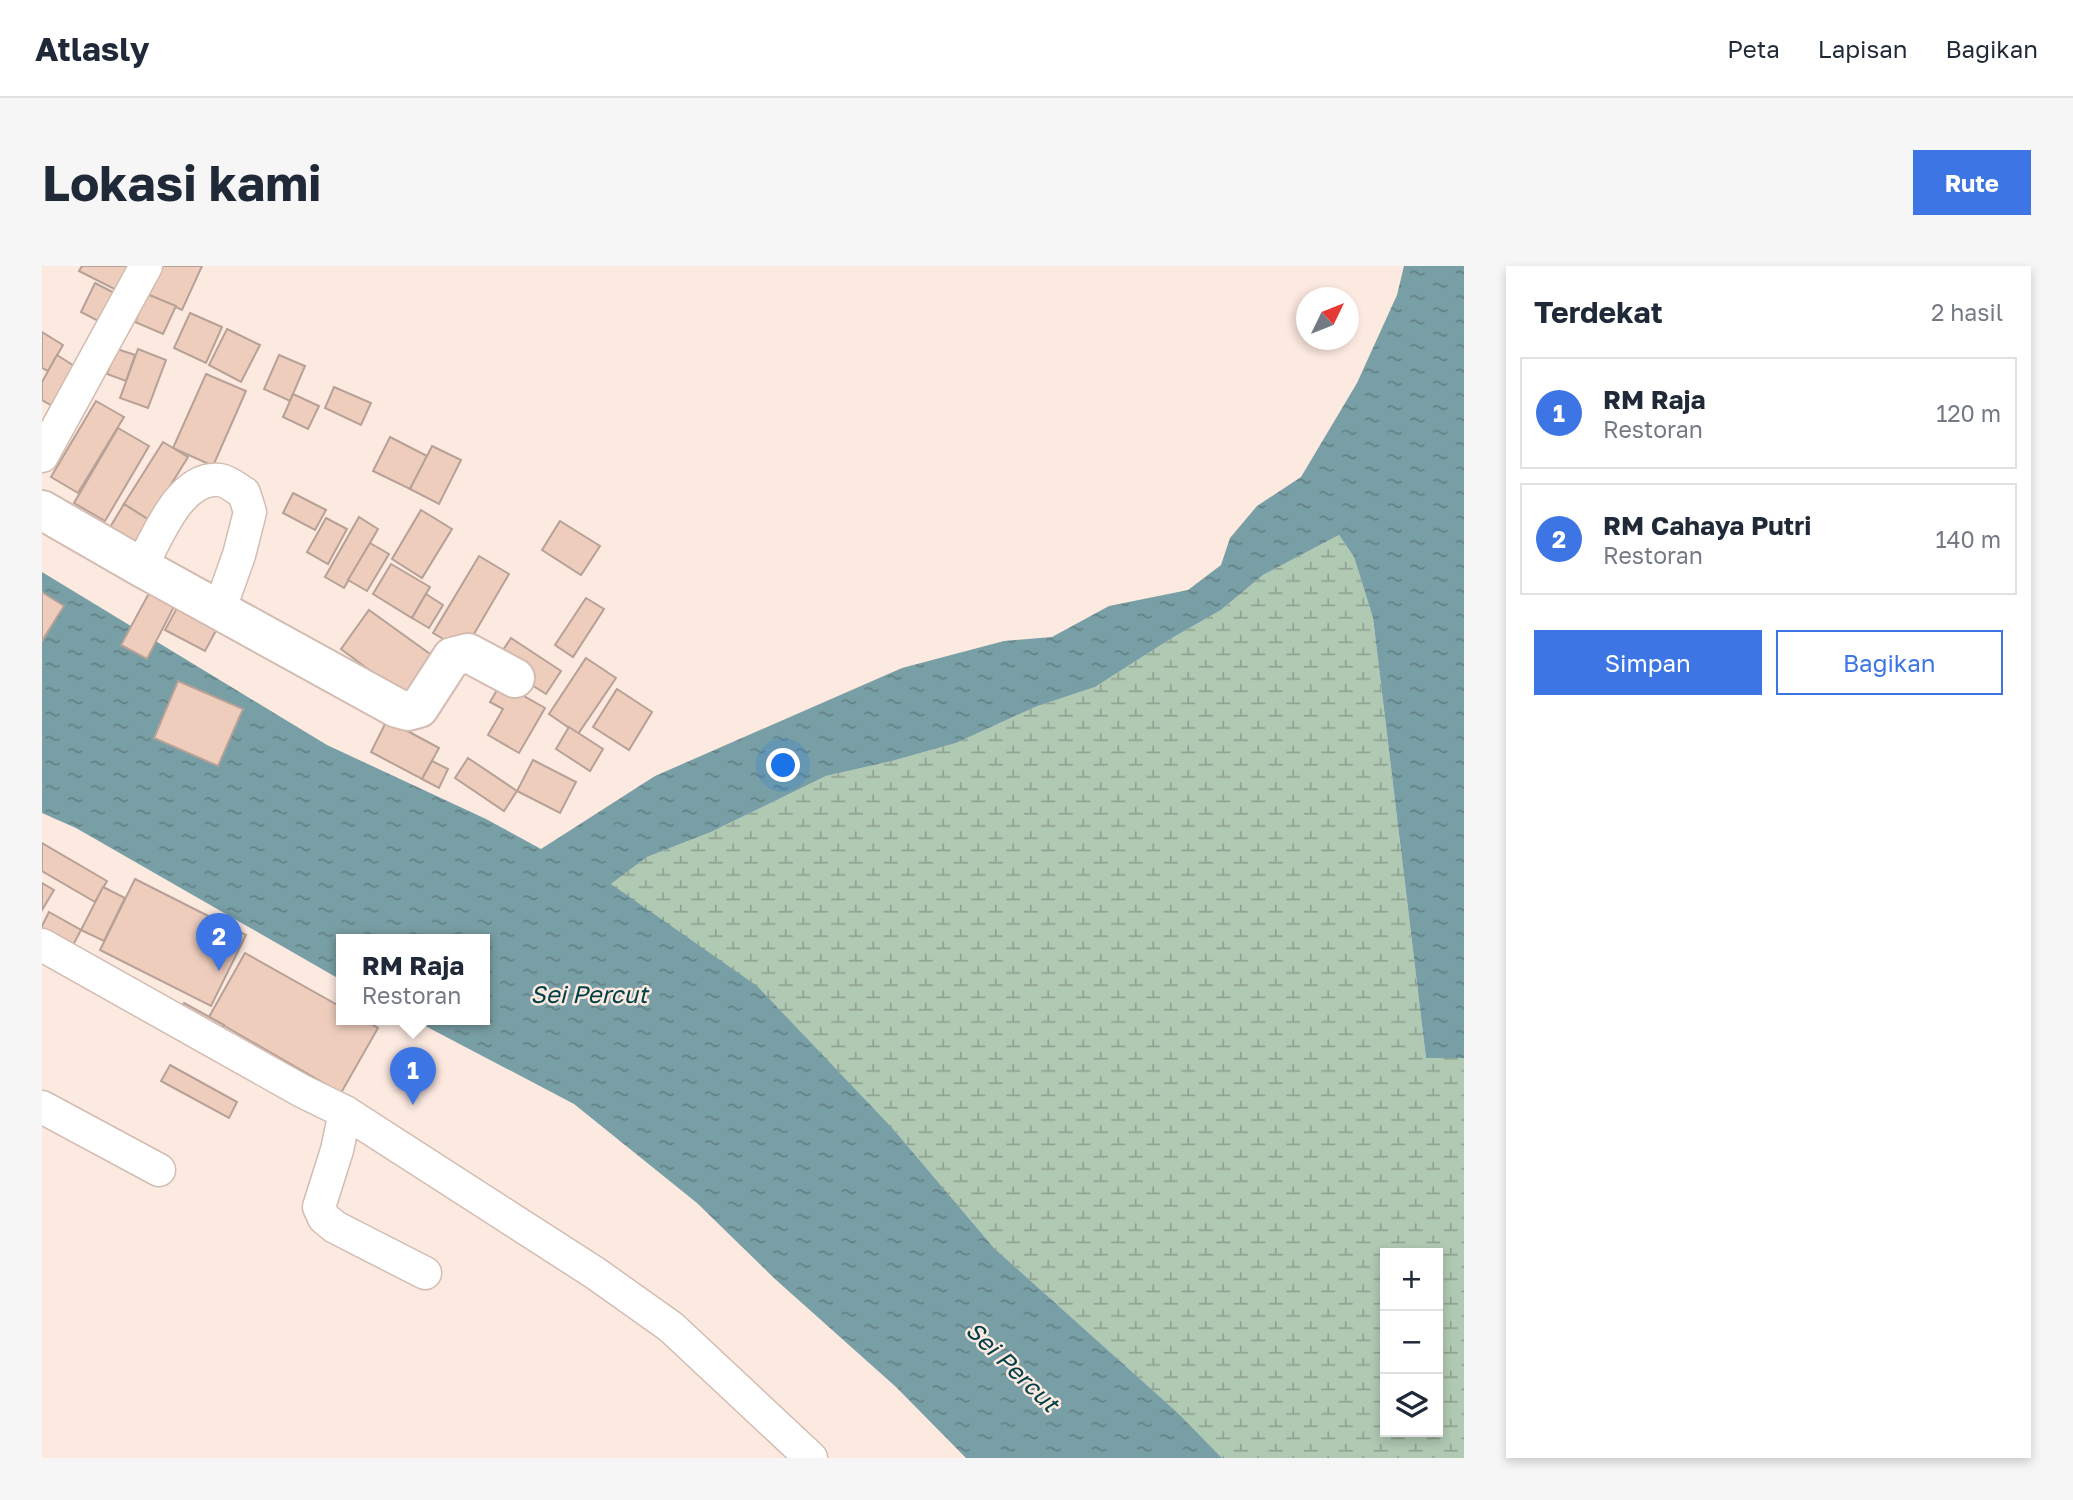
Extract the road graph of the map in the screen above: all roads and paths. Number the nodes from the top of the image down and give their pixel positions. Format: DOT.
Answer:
graph roads {
  1 [pos="146,266"];
  2 [pos="42,456"];
  3 [pos="42,510"];
  4 [pos="141,567"];
  5 [pos="219,611"];
  6 [pos="515,678"];
  7 [pos="42,945"];
  8 [pos="42,1107"];
  9 [pos="345,1112"];
  10 [pos="159,1170"];
  11 [pos="425,1273"];
  12 [pos="811,1458"];
  1 -- 2 [label="street"];
  3 -- 4 [label="street"];
  4 -- 5 [label="street"];
  4 -- 5 [label="street"];
  5 -- 6 [label="street"];
  7 -- 9 [label="street"];
  8 -- 10 [label="street"];
  9 -- 11 [label="street"];
  9 -- 12 [label="street"];
}
